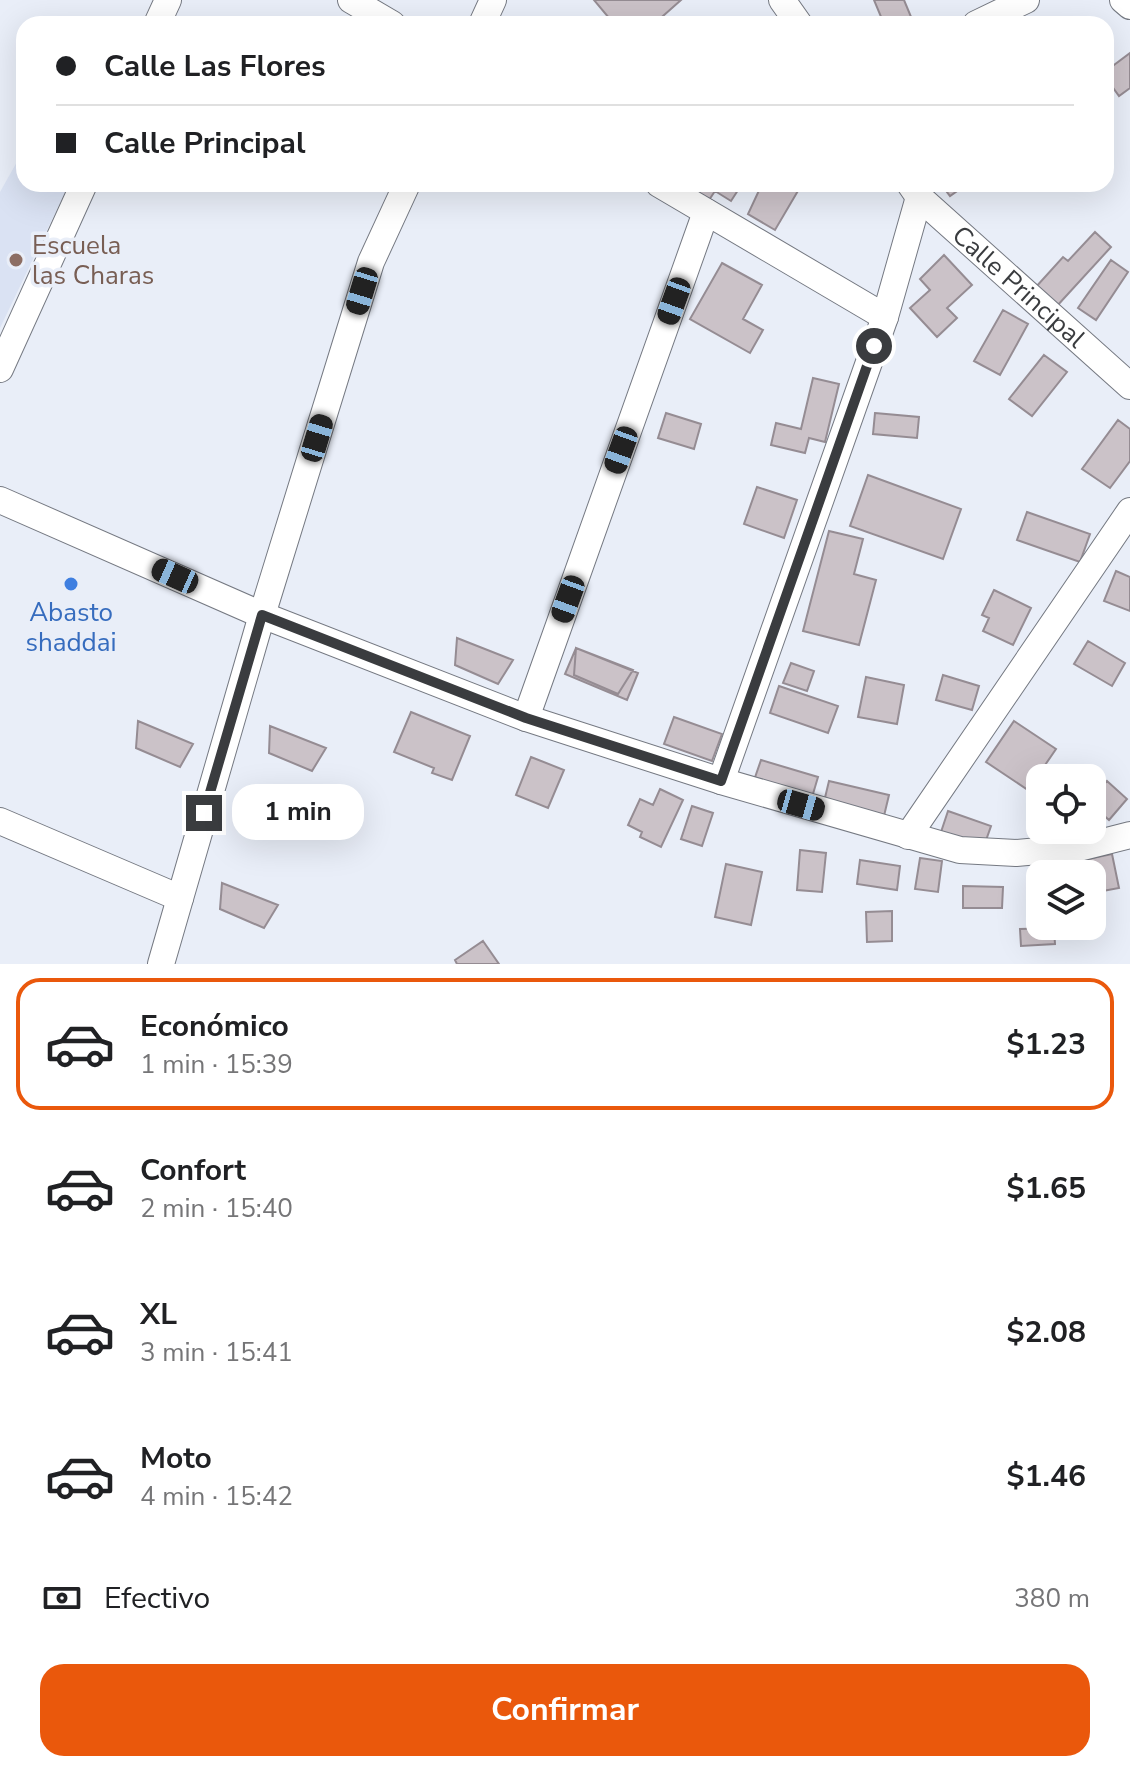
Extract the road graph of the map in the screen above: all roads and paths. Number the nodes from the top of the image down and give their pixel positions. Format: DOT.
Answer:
graph roads {
  1 [pos="351,0"];
  2 [pos="1026,0"];
  3 [pos="1123,0"];
  4 [pos="1130,6"];
  5 [pos="378,16"];
  6 [pos="993,16"];
  7 [pos="80,192"];
  8 [pos="403,192"];
  9 [pos="672,192"];
  10 [pos="915,192"];
  11 [pos="917,192"];
  12 [pos="706,212"];
  13 [pos="885,317"];
  14 [pos="0,369"];
  15 [pos="1130,386"];
  16 [pos="0,500"];
  17 [pos="1130,511"];
  18 [pos="262,615"];
  19 [pos="526,718"];
  20 [pos="721,781"];
  21 [pos="0,821"];
  22 [pos="1130,835"];
  23 [pos="908,836"];
  24 [pos="180,898"];
  25 [pos="161,964"];
  1 -- 5 [label="street"];
  2 -- 6 [label="street"];
  3 -- 4 [label="street"];
  7 -- 14 [label="street"];
  8 -- 18 [label="street"];
  9 -- 12 [label="street"];
  10 -- 13 [label="street"];
  11 -- 15 [label="street, Calle Principal"];
  12 -- 13 [label="street"];
  12 -- 19 [label="street"];
  13 -- 20 [label="street"];
  16 -- 18 [label="street"];
  17 -- 23 [label="street"];
  18 -- 19 [label="street"];
  18 -- 24 [label="street"];
  19 -- 20 [label="street"];
  20 -- 23 [label="street"];
  21 -- 24 [label="street"];
  22 -- 23 [label="street"];
  24 -- 25 [label="street"];
}
